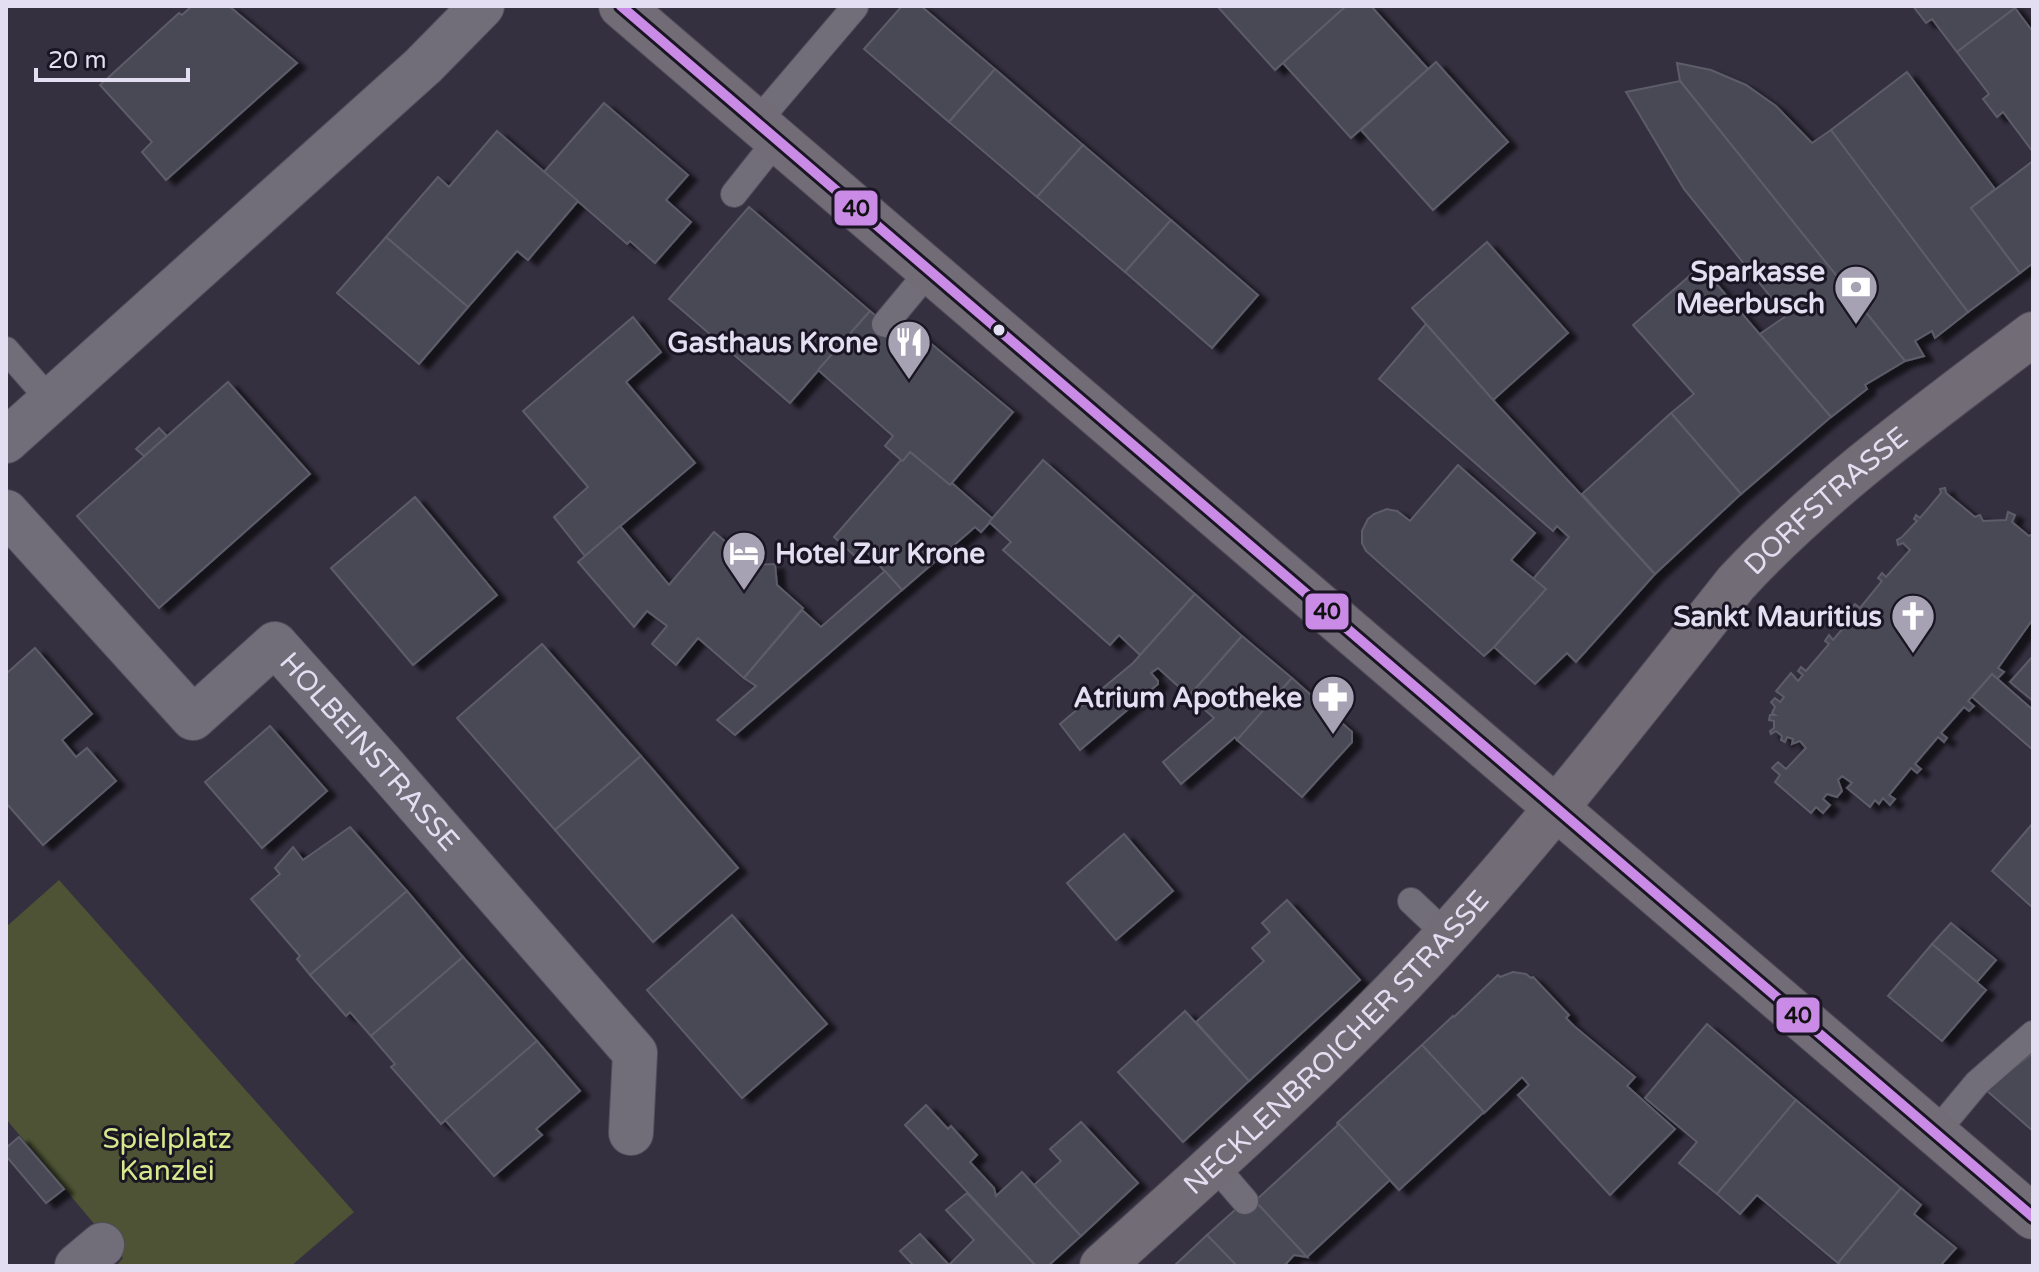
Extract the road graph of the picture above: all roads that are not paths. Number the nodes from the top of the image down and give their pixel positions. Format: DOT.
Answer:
graph roads {
  1 [pos="482,6"];
  2 [pos="621,6"];
  3 [pos="855,7"];
  4 [pos="767,131"];
  5 [pos="734,194"];
  6 [pos="930,270"];
  7 [pos="885,324"];
  8 [pos="2033,334"];
  9 [pos="6,350"];
  10 [pos="50,400"];
  11 [pos="6,441"];
  12 [pos="6,512"];
  13 [pos="1557,808"];
  14 [pos="1411,901"];
  15 [pos="1446,934"];
  16 [pos="2033,1034"];
  17 [pos="1936,1132"];
  18 [pos="631,1133"];
  19 [pos="1214,1165"];
  20 [pos="1245,1201"];
  21 [pos="2033,1217"];
  22 [pos="1102,1266"];
  1 -- 10 [label="street"];
  2 -- 4 [label="main road"];
  3 -- 4 [label="lane"];
  4 -- 5 [label="lane"];
  4 -- 6 [label="main road"];
  6 -- 7 [label="lane"];
  6 -- 13 [label="main road"];
  8 -- 13 [label="main road, DORFSTRASSE"];
  9 -- 10 [label="lane"];
  10 -- 11 [label="street"];
  12 -- 18 [label="street, HOLBEINSTRASSE"];
  13 -- 15 [label="main road, NECKLENBROICHER STRASSE"];
  13 -- 17 [label="main road"];
  14 -- 15 [label="lane"];
  15 -- 19 [label="main road, NECKLENBROICHER STRASSE"];
  16 -- 17 [label="lane"];
  17 -- 21 [label="main road"];
  19 -- 20 [label="lane"];
  19 -- 22 [label="main road, NECKLENBROICHER STRASSE"];
}
